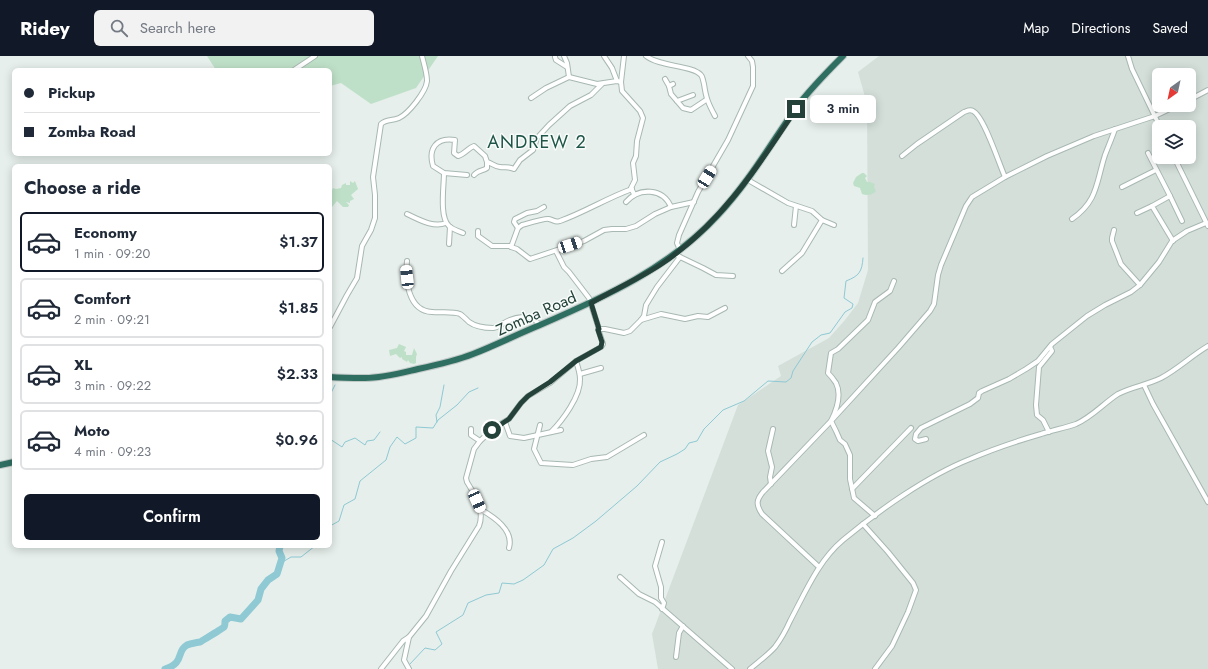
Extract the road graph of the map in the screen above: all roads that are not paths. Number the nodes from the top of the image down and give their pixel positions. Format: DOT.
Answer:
graph roads {
  1 [pos="315,56"];
  2 [pos="422,56"];
  3 [pos="564,56"];
  4 [pos="604,56"];
  5 [pos="623,56"];
  6 [pos="646,56"];
  7 [pos="748,56"];
  8 [pos="843,56"];
  9 [pos="1128,56"];
  10 [pos="555,57"];
  11 [pos="567,67"];
  12 [pos="297,68"];
  13 [pos="569,77"];
  14 [pos="665,79"];
  15 [pos="619,82"];
  16 [pos="602,84"];
  17 [pos="1208,90"];
  18 [pos="694,95"];
  19 [pos="1196,96"];
  20 [pos="531,98"];
  21 [pos="706,100"];
  22 [pos="677,101"];
  23 [pos="1163,112"];
  24 [pos="715,116"];
  25 [pos="1154,116"];
  26 [pos="1156,120"];
  27 [pos="1115,130"];
  28 [pos="1148,153"];
  29 [pos="902,156"];
  30 [pos="487,162"];
  31 [pos="1177,164"];
  32 [pos="1156,170"];
  33 [pos="444,173"];
  34 [pos="467,175"];
  35 [pos="474,175"];
  36 [pos="1005,177"];
  37 [pos="748,180"];
  38 [pos="1122,187"];
  39 [pos="632,189"];
  40 [pos="634,194"];
  41 [pos="1170,196"];
  42 [pos="626,202"];
  43 [pos="694,202"];
  44 [pos="796,206"];
  45 [pos="1152,206"];
  46 [pos="544,207"];
  47 [pos="671,207"];
  48 [pos="1137,213"];
  49 [pos="408,214"];
  50 [pos="1072,219"];
  51 [pos="822,220"];
  52 [pos="1182,221"];
  53 [pos="446,223"];
  54 [pos="1207,224"];
  55 [pos="794,225"];
  56 [pos="834,225"];
  57 [pos="450,228"];
  58 [pos="518,228"];
  59 [pos="1114,230"];
  60 [pos="478,231"];
  61 [pos="463,233"];
  62 [pos="1173,241"];
  63 [pos="449,244"];
  64 [pos="511,247"];
  65 [pos="680,250"];
  66 [pos="556,251"];
  67 [pos="677,256"];
  68 [pos="407,261"];
  69 [pos="782,271"];
  70 [pos="733,276"];
  71 [pos="894,281"];
  72 [pos="1140,285"];
  73 [pos="591,303"];
  74 [pos="724,308"];
  75 [pos="641,320"];
  76 [pos="332,323"];
  77 [pos="539,325"];
  78 [pos="599,329"];
  79 [pos="1208,346"];
  80 [pos="1050,347"];
  81 [pos="576,361"];
  82 [pos="601,368"];
  83 [pos="580,374"];
  84 [pos="332,377"];
  85 [pos="1144,385"];
  86 [pos="505,422"];
  87 [pos="831,422"];
  88 [pos="540,425"];
  89 [pos="911,428"];
  90 [pos="471,429"];
  91 [pos="773,429"];
  92 [pos="561,430"];
  93 [pos="551,432"];
  94 [pos="1049,432"];
  95 [pos="538,435"];
  96 [pos="644,435"];
  97 [pos="926,439"];
  98 [pos="480,441"];
  99 [pos="12,462"];
  100 [pos="0,465"];
  101 [pos="771,484"];
  102 [pos="852,489"];
  103 [pos="1208,502"];
  104 [pos="480,509"];
  105 [pos="875,516"];
  106 [pos="863,524"];
  107 [pos="662,542"];
  108 [pos="509,548"];
  109 [pos="819,567"];
  110 [pos="620,577"];
  111 [pos="662,609"];
  112 [pos="683,626"];
  113 [pos="409,637"];
  114 [pos="676,657"];
  115 [pos="381,669"];
  116 [pos="409,669"];
  117 [pos="732,669"];
  118 [pos="750,669"];
  119 [pos="876,669"];
  1 -- 12 [label="street"];
  2 -- 76 [label="street"];
  3 -- 11 [label="street"];
  4 -- 15 [label="street"];
  5 -- 15 [label="street"];
  6 -- 21 [label="street"];
  7 -- 43 [label="street"];
  8 -- 37 [label="highway, Zomba Road"];
  9 -- 25 [label="street"];
  10 -- 11 [label="street"];
  11 -- 13 [label="street"];
  13 -- 16 [label="street"];
  13 -- 20 [label="street"];
  14 -- 22 [label="street"];
  15 -- 16 [label="street"];
  15 -- 39 [label="street"];
  16 -- 30 [label="street"];
  17 -- 19 [label="street"];
  18 -- 22 [label="street"];
  21 -- 22 [label="street"];
  21 -- 24 [label="street"];
  23 -- 25 [label="street"];
  25 -- 26 [label="street"];
  25 -- 27 [label="street"];
  27 -- 36 [label="street"];
  27 -- 50 [label="street"];
  28 -- 32 [label="street"];
  29 -- 36 [label="street"];
  30 -- 33 [label="street"];
  30 -- 35 [label="street"];
  31 -- 54 [label="street"];
  32 -- 38 [label="street"];
  32 -- 41 [label="street"];
  33 -- 34 [label="street"];
  33 -- 53 [label="street"];
  36 -- 87 [label="street"];
  37 -- 44 [label="street"];
  37 -- 65 [label="highway, Zomba Road"];
  39 -- 40 [label="street"];
  39 -- 58 [label="street"];
  40 -- 42 [label="street"];
  40 -- 47 [label="street"];
  41 -- 45 [label="street"];
  41 -- 52 [label="street"];
  43 -- 47 [label="street"];
  43 -- 65 [label="street"];
  44 -- 51 [label="street"];
  44 -- 55 [label="street"];
  45 -- 48 [label="street"];
  45 -- 62 [label="street"];
  46 -- 58 [label="street"];
  47 -- 66 [label="street"];
  49 -- 53 [label="street"];
  51 -- 56 [label="street"];
  51 -- 69 [label="street"];
  53 -- 57 [label="street"];
  54 -- 62 [label="street"];
  57 -- 61 [label="street"];
  57 -- 63 [label="street"];
  58 -- 64 [label="street"];
  59 -- 72 [label="street"];
  60 -- 64 [label="street"];
  62 -- 72 [label="street"];
  64 -- 66 [label="street"];
  65 -- 67 [label="highway, Zomba Road"];
  66 -- 73 [label="street"];
  67 -- 70 [label="street"];
  67 -- 73 [label="highway, Zomba Road"];
  67 -- 75 [label="street"];
  68 -- 77 [label="street"];
  71 -- 87 [label="street"];
  72 -- 80 [label="street"];
  73 -- 77 [label="highway, Zomba Road"];
  73 -- 78 [label="street"];
  74 -- 75 [label="street"];
  75 -- 78 [label="street"];
  77 -- 84 [label="highway, Zomba Road"];
  78 -- 81 [label="street"];
  79 -- 85 [label="street"];
  80 -- 94 [label="street"];
  80 -- 97 [label="street"];
  81 -- 83 [label="street"];
  81 -- 86 [label="street"];
  82 -- 83 [label="street"];
  83 -- 93 [label="street"];
  85 -- 94 [label="street"];
  85 -- 103 [label="street"];
  86 -- 95 [label="street"];
  86 -- 98 [label="street"];
  87 -- 101 [label="street"];
  87 -- 102 [label="street"];
  88 -- 95 [label="street"];
  89 -- 102 [label="street"];
  90 -- 98 [label="street"];
  91 -- 101 [label="street"];
  92 -- 93 [label="street"];
  93 -- 95 [label="street"];
  94 -- 105 [label="street"];
  95 -- 96 [label="street"];
  98 -- 104 [label="street"];
  99 -- 100 [label="highway"];
  101 -- 109 [label="street"];
  102 -- 105 [label="street"];
  104 -- 108 [label="street"];
  104 -- 113 [label="street"];
  105 -- 106 [label="street"];
  106 -- 109 [label="street"];
  106 -- 119 [label="street"];
  107 -- 111 [label="street"];
  109 -- 118 [label="street"];
  110 -- 111 [label="street"];
  111 -- 112 [label="street"];
  112 -- 114 [label="street"];
  112 -- 117 [label="street"];
  113 -- 115 [label="street"];
  113 -- 116 [label="street"];
}
